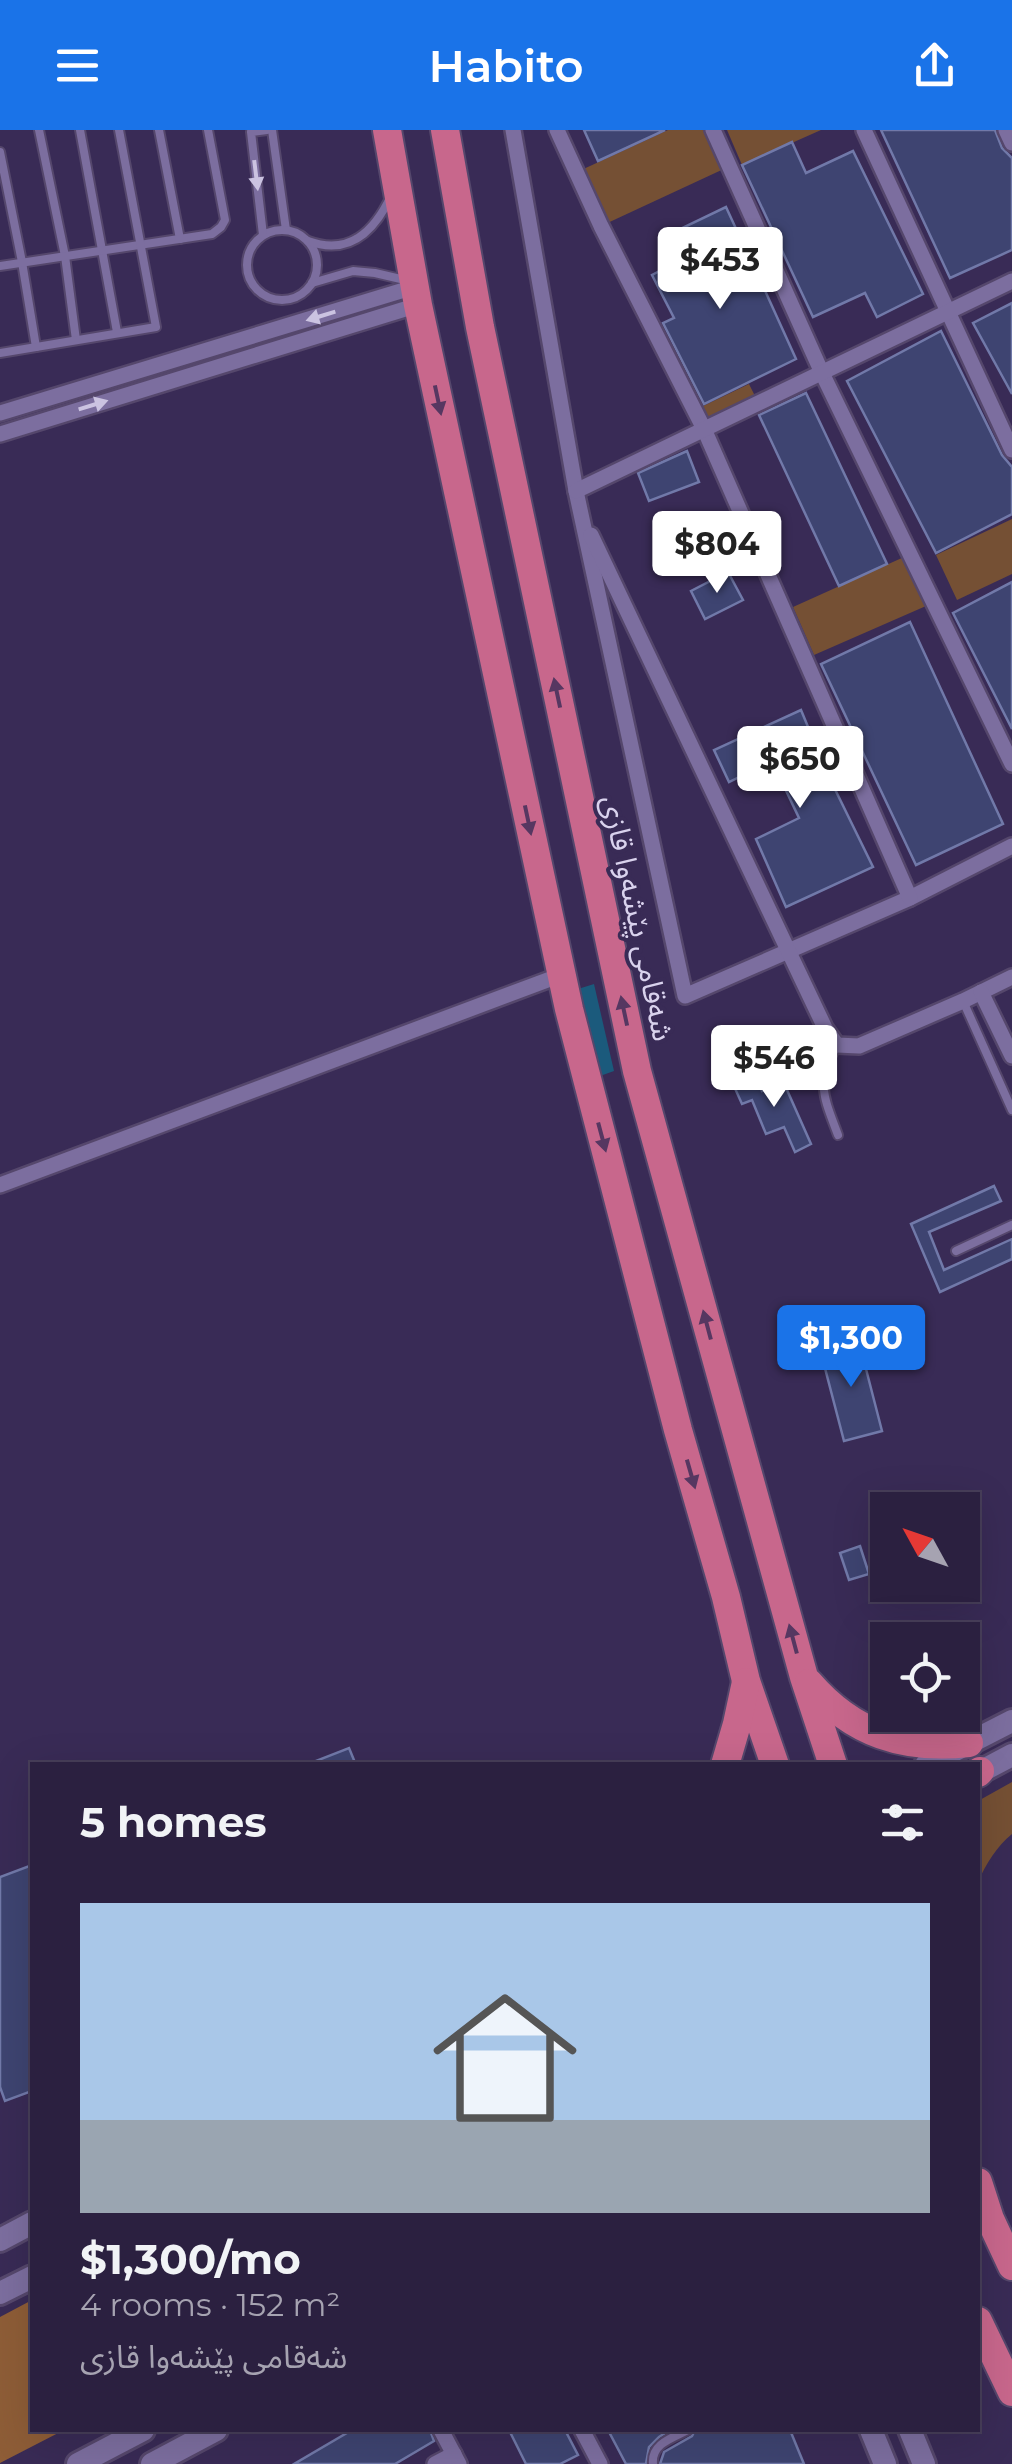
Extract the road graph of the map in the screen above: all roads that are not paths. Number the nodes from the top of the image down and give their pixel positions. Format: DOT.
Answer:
graph roads {
  1 [pos="40,130"];
  2 [pos="80,130"];
  3 [pos="119,130"];
  4 [pos="159,130"];
  5 [pos="208,130"];
  6 [pos="270,130"];
  7 [pos="388,130"];
  8 [pos="445,130"];
  9 [pos="513,130"];
  10 [pos="556,130"];
  11 [pos="712,130"];
  12 [pos="864,130"];
  13 [pos="1006,130"];
  14 [pos="250,131"];
  15 [pos="1012,143"];
  16 [pos="0,152"];
  17 [pos="397,183"];
  18 [pos="286,230"];
  19 [pos="264,235"];
  20 [pos="180,238"];
  21 [pos="307,240"];
  22 [pos="140,244"];
  23 [pos="103,250"];
  24 [pos="65,256"];
  25 [pos="22,262"];
  26 [pos="0,266"];
  27 [pos="1012,281"];
  28 [pos="312,284"];
  29 [pos="415,291"];
  30 [pos="948,311"];
  31 [pos="117,332"];
  32 [pos="76,340"];
  33 [pos="36,346"];
  34 [pos="0,353"];
  35 [pos="822,373"];
  36 [pos="0,413"];
  37 [pos="704,429"];
  38 [pos="0,434"];
  39 [pos="1012,450"];
  40 [pos="576,491"];
  41 [pos="580,512"];
  42 [pos="1012,764"];
  43 [pos="1012,846"];
  44 [pos="910,898"];
  45 [pos="788,951"];
  46 [pos="561,975"];
  47 [pos="1012,976"];
  48 [pos="981,992"];
  49 [pos="963,1001"];
  50 [pos="837,1045"];
  51 [pos="1012,1056"];
  52 [pos="1012,1110"];
  53 [pos="838,1135"];
  54 [pos="0,1184"];
  55 [pos="1012,1225"];
  56 [pos="956,1251"];
  57 [pos="804,1677"];
  58 [pos="746,1681"];
  59 [pos="1012,1720"];
  60 [pos="968,1743"];
  61 [pos="1012,1755"];
  62 [pos="726,1762"];
  63 [pos="774,1762"];
  64 [pos="832,1762"];
  65 [pos="932,1762"];
  66 [pos="980,1771"];
  67 [pos="980,2186"];
  68 [pos="30,2224"];
  69 [pos="1001,2226"];
  70 [pos="0,2240"];
  71 [pos="1012,2266"];
  72 [pos="30,2277"];
  73 [pos="0,2293"];
  74 [pos="980,2324"];
  75 [pos="1012,2392"];
  76 [pos="139,2432"];
  77 [pos="212,2432"];
  78 [pos="442,2432"];
  79 [pos="583,2432"];
  80 [pos="684,2432"];
  81 [pos="872,2432"];
  82 [pos="911,2432"];
  83 [pos="457,2459"];
  84 [pos="78,2464"];
  85 [pos="152,2464"];
  86 [pos="435,2464"];
  87 [pos="600,2464"];
  88 [pos="653,2464"];
  89 [pos="885,2464"];
  90 [pos="924,2464"];
  1 -- 24 [label="lane"];
  2 -- 23 [label="lane"];
  3 -- 22 [label="lane"];
  4 -- 20 [label="lane"];
  5 -- 20 [label="lane"];
  6 -- 14 [label="lane"];
  6 -- 18 [label="lane"];
  7 -- 17 [label="highway"];
  57 -- 8 [label="highway, شەقامی پێشەوا قازی, one-way"];
  9 -- 40 [label="street"];
  10 -- 37 [label="street"];
  11 -- 35 [label="street"];
  12 -- 30 [label="street"];
  13 -- 15 [label="street"];
  14 -- 19 [label="lane, one-way"];
  16 -- 25 [label="lane"];
  17 -- 21 [label="lane"];
  17 -- 29 [label="highway"];
  18 -- 19 [label="lane"];
  18 -- 21 [label="lane"];
  19 -- 28 [label="lane"];
  20 -- 22 [label="lane"];
  21 -- 28 [label="lane"];
  22 -- 23 [label="lane"];
  22 -- 31 [label="lane"];
  23 -- 24 [label="lane"];
  23 -- 31 [label="lane"];
  24 -- 25 [label="lane"];
  24 -- 32 [label="lane"];
  25 -- 26 [label="lane"];
  25 -- 33 [label="lane"];
  27 -- 30 [label="street"];
  28 -- 29 [label="lane"];
  29 -- 36 [label="street, one-way"];
  38 -- 29 [label="street, one-way"];
  29 -- 46 [label="highway, one-way"];
  30 -- 35 [label="street"];
  30 -- 39 [label="street"];
  31 -- 32 [label="lane"];
  32 -- 33 [label="lane"];
  33 -- 34 [label="lane"];
  35 -- 37 [label="street"];
  35 -- 42 [label="street"];
  37 -- 40 [label="street"];
  37 -- 44 [label="street"];
  40 -- 41 [label="street"];
  41 -- 45 [label="street"];
  41 -- 45 [label="street"];
  43 -- 44 [label="street"];
  44 -- 45 [label="street"];
  45 -- 50 [label="street"];
  46 -- 54 [label="street"];
  46 -- 58 [label="highway, one-way"];
  47 -- 48 [label="street"];
  48 -- 49 [label="street"];
  48 -- 51 [label="street"];
  49 -- 50 [label="street"];
  49 -- 52 [label="lane"];
  50 -- 53 [label="lane"];
  55 -- 56 [label="lane"];
  57 -- 60 [label="highway"];
  57 -- 64 [label="highway, شەقامی پێشەوا قازی"];
  58 -- 62 [label="highway"];
  58 -- 63 [label="highway"];
  59 -- 60 [label="street"];
  60 -- 65 [label="street"];
  61 -- 66 [label="street"];
  67 -- 69 [label="highway"];
  68 -- 70 [label="street"];
  69 -- 71 [label="highway"];
  72 -- 73 [label="street"];
  74 -- 75 [label="highway"];
  76 -- 84 [label="street"];
  77 -- 85 [label="street"];
  78 -- 83 [label="street"];
  79 -- 87 [label="street"];
  80 -- 88 [label="lane"];
  81 -- 89 [label="street"];
  82 -- 90 [label="street"];
  83 -- 86 [label="street"];
}
